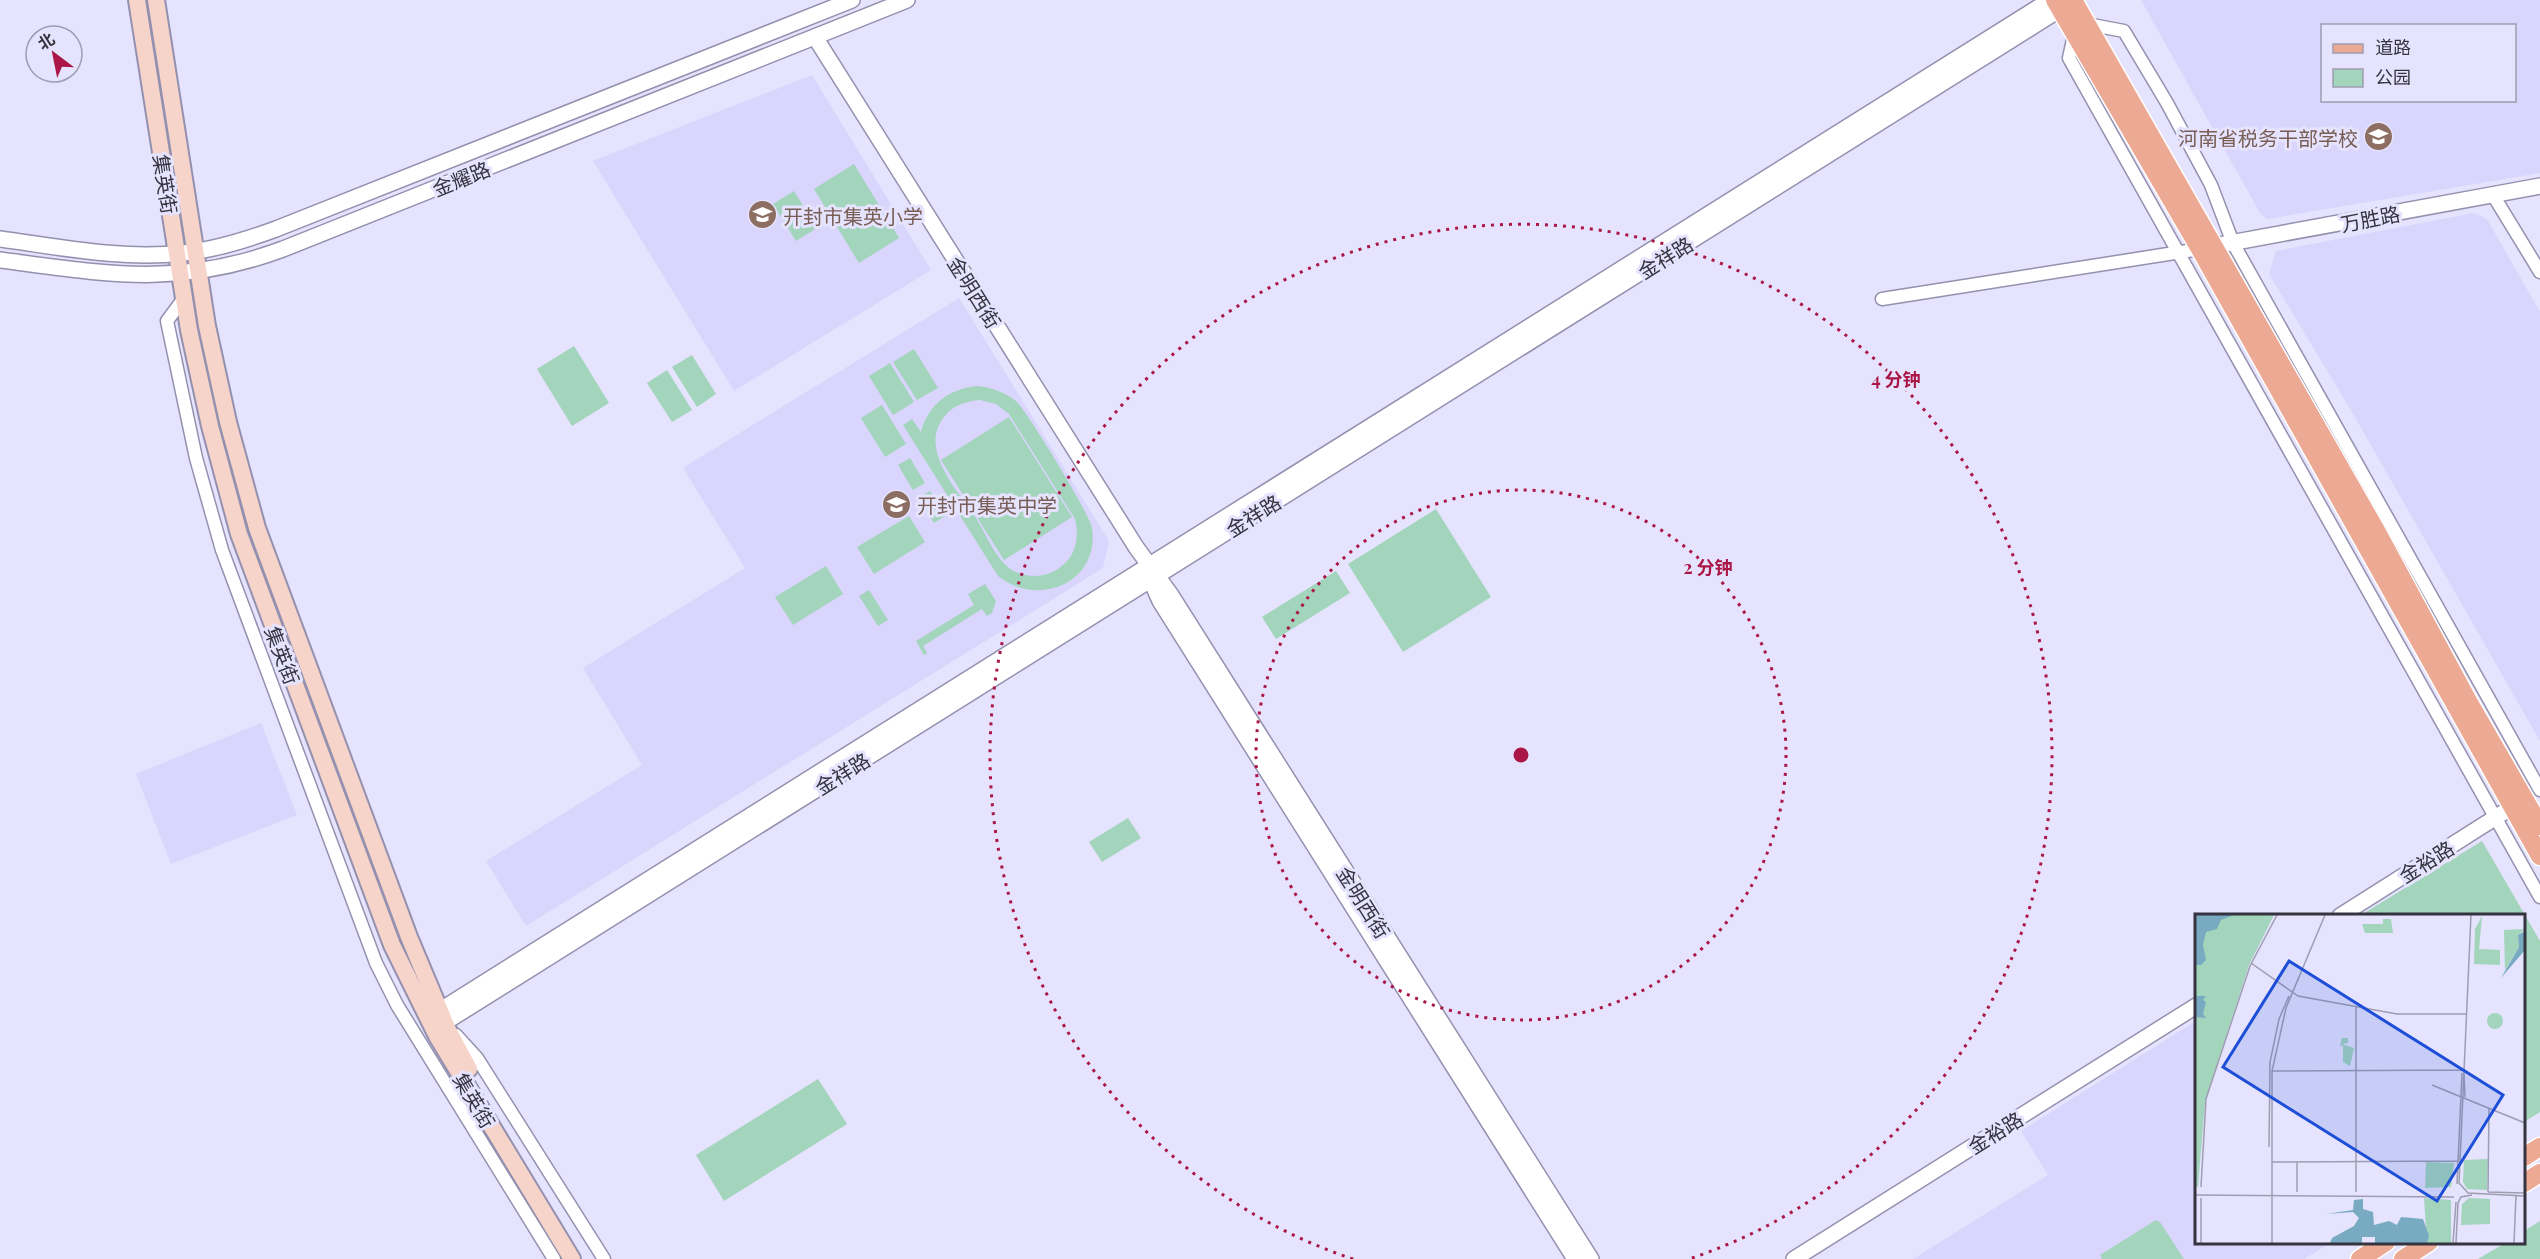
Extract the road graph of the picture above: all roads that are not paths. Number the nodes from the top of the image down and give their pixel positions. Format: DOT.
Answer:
graph roads {
  1 [pos="137,0"];
  2 [pos="156,0"];
  3 [pos="852,0"];
  4 [pos="907,0"];
  5 [pos="2062,2"];
  6 [pos="2080,29"];
  7 [pos="814,37"];
  8 [pos="2540,186"];
  9 [pos="2493,195"];
  10 [pos="0,239"];
  11 [pos="2233,243"];
  12 [pos="2207,247"];
  13 [pos="195,251"];
  14 [pos="2176,252"];
  15 [pos="177,254"];
  16 [pos="0,260"];
  17 [pos="199,272"];
  18 [pos="2540,272"];
  19 [pos="180,274"];
  20 [pos="184,298"];
  21 [pos="1882,299"];
  22 [pos="1150,572"];
  23 [pos="2540,790"];
  24 [pos="2512,807"];
  25 [pos="2495,817"];
  26 [pos="2540,826"];
  27 [pos="2540,856"];
  28 [pos="2540,897"];
  29 [pos="2342,914"];
  30 [pos="2195,1006"];
  31 [pos="436,1020"];
  32 [pos="2540,1147"];
  33 [pos="2525,1156"];
  34 [pos="2540,1173"];
  35 [pos="2525,1182"];
  36 [pos="2383,1244"];
  37 [pos="2426,1244"];
  38 [pos="554,1259"];
  39 [pos="572,1259"];
  40 [pos="586,1259"];
  41 [pos="604,1259"];
  42 [pos="1575,1259"];
  43 [pos="1591,1259"];
  44 [pos="1794,1259"];
  45 [pos="2360,1259"];
  46 [pos="2403,1259"];
  1 -- 15 [label="main road, 集英街"];
  2 -- 13 [label="main road, 集英街"];
  3 -- 13 [label="street, 金耀路"];
  4 -- 7 [label="street, 金耀路"];
  5 -- 6 [label="main road"];
  5 -- 22 [label="street, 金祥路"];
  6 -- 11 [label="street"];
  6 -- 12 [label="main road"];
  6 -- 14 [label="street"];
  7 -- 17 [label="street, 金耀路"];
  7 -- 22 [label="street, 金明西街"];
  8 -- 9 [label="street, 万胜路"];
  9 -- 11 [label="street, 万胜路"];
  9 -- 18 [label="street"];
  10 -- 15 [label="street, 金耀路"];
  11 -- 12 [label="street, 万胜路"];
  11 -- 23 [label="street"];
  12 -- 14 [label="street"];
  12 -- 24 [label="main road"];
  12 -- 26 [label="main road"];
  13 -- 15 [label="street, 金耀路"];
  13 -- 17 [label="main road, 集英街"];
  14 -- 21 [label="street"];
  14 -- 25 [label="street"];
  15 -- 19 [label="main road, 集英街"];
  16 -- 19 [label="street, 金耀路"];
  17 -- 19 [label="street, 金耀路"];
  17 -- 31 [label="main road, 集英街"];
  19 -- 20 [label="main road, 集英街"];
  20 -- 31 [label="main road, 集英街"];
  20 -- 38 [label="street"];
  22 -- 31 [label="street, 金祥路"];
  22 -- 42 [label="street, 金明西街"];
  22 -- 43 [label="street, 金明西街"];
  24 -- 25 [label="street, 金裕路"];
  24 -- 27 [label="main road"];
  25 -- 28 [label="street"];
  25 -- 29 [label="street, 金裕路"];
  30 -- 44 [label="street, 金裕路"];
  31 -- 39 [label="main road, 集英街"];
  31 -- 40 [label="main road, 集英街"];
  31 -- 41 [label="street"];
  32 -- 33 [label="main road"];
  34 -- 35 [label="main road"];
  36 -- 45 [label="main road"];
  37 -- 46 [label="main road"];
}
